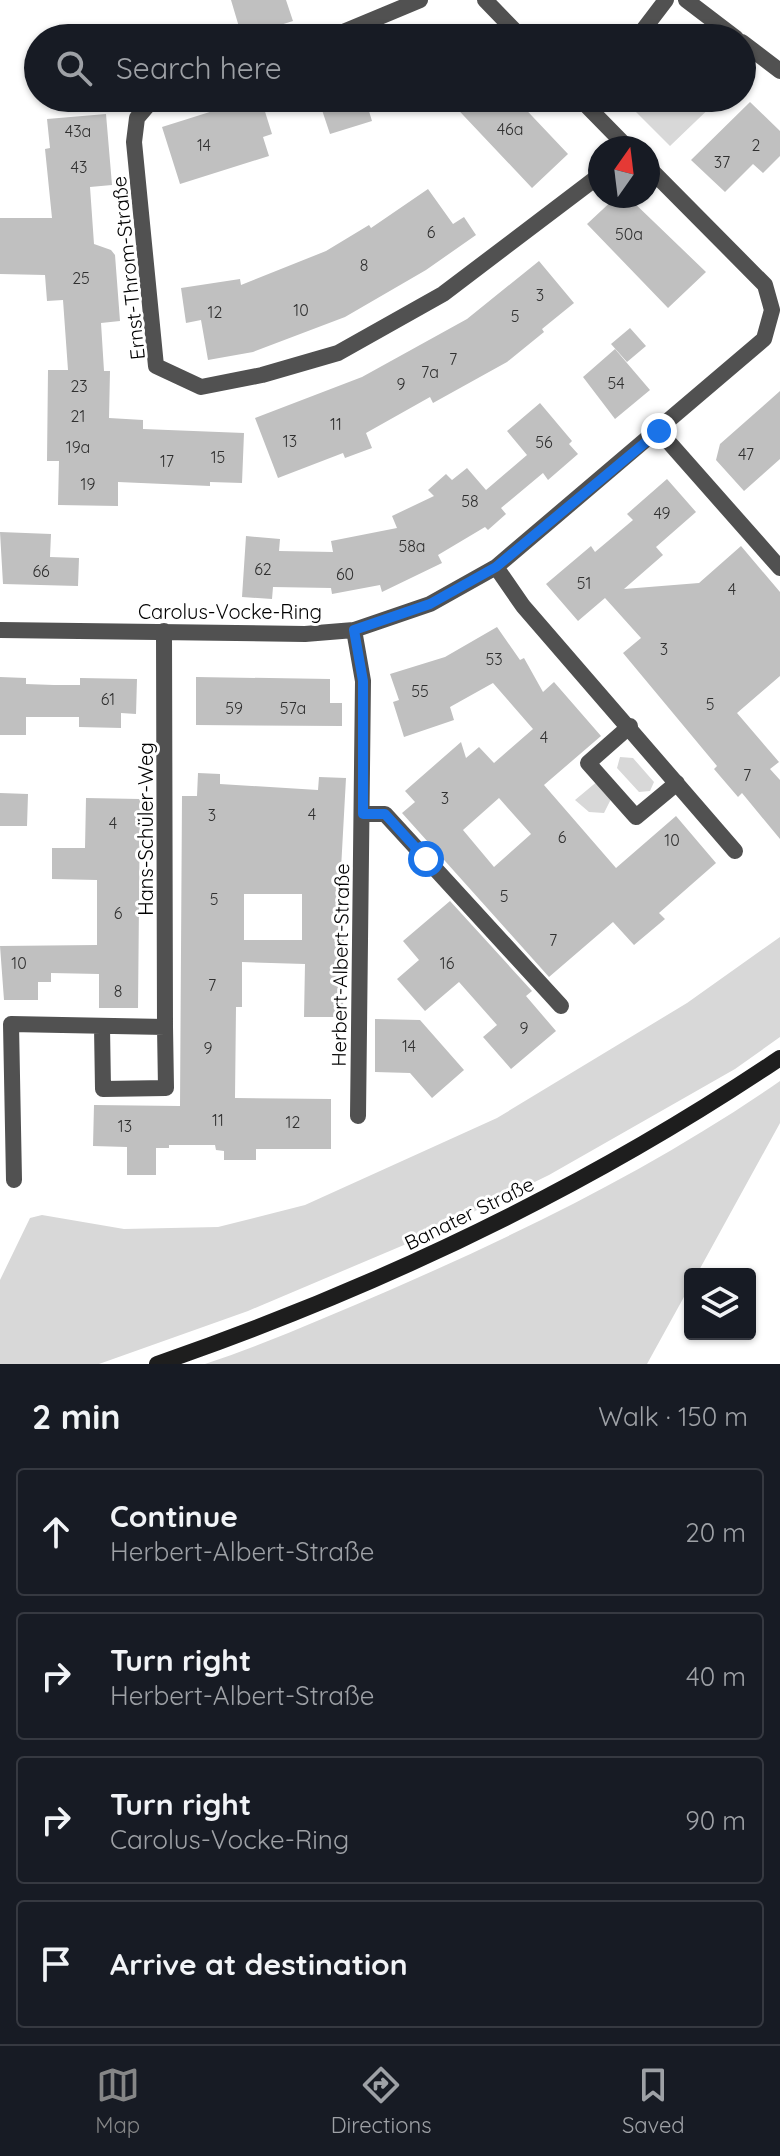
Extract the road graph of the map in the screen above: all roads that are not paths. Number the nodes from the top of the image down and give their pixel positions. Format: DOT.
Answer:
graph roads {
  1 [pos="420,0"];
  2 [pos="485,0"];
  3 [pos="666,0"];
  4 [pos="686,0"];
  5 [pos="363,24"];
  6 [pos="508,24"];
  7 [pos="648,24"];
  8 [pos="718,24"];
  9 [pos="756,53"];
  10 [pos="780,71"];
  11 [pos="142,112"];
  12 [pos="593,112"];
  13 [pos="616,136"];
  14 [pos="660,179"];
  15 [pos="588,184"];
  16 [pos="659,431"];
  17 [pos="496,567"];
  18 [pos="780,568"];
  19 [pos="0,630"];
  20 [pos="354,630"];
  21 [pos="164,631"];
  22 [pos="630,726"];
  23 [pos="677,783"];
  24 [pos="363,814"];
  25 [pos="735,851"];
  26 [pos="561,1006"];
  27 [pos="102,1027"];
  28 [pos="165,1027"];
  29 [pos="780,1058"];
  30 [pos="358,1116"];
  31 [pos="14,1180"];
  32 [pos="157,1364"];
  1 -- 5 [label="street"];
  2 -- 6 [label="street"];
  3 -- 7 [label="street"];
  4 -- 8 [label="street"];
  9 -- 10 [label="street"];
  11 -- 15 [label="street, Ernst-Throm-Straße"];
  12 -- 13 [label="street"];
  14 -- 16 [label="street, Carolus-Vocke-Ring"];
  16 -- 17 [label="street, Carolus-Vocke-Ring"];
  16 -- 18 [label="street"];
  17 -- 20 [label="street, Carolus-Vocke-Ring"];
  17 -- 22 [label="street"];
  19 -- 21 [label="street, Carolus-Vocke-Ring"];
  20 -- 21 [label="street, Carolus-Vocke-Ring"];
  20 -- 24 [label="street, Herbert-Albert-Straße"];
  21 -- 28 [label="street, Hans-Schüler-Weg"];
  22 -- 23 [label="street"];
  22 -- 23 [label="street"];
  23 -- 25 [label="street"];
  24 -- 26 [label="street"];
  24 -- 30 [label="street, Herbert-Albert-Straße"];
  27 -- 28 [label="street"];
  27 -- 28 [label="street, Hans-Schüler-Weg"];
  27 -- 31 [label="street"];
  29 -- 32 [label="main road, Banater Straße"];
}
